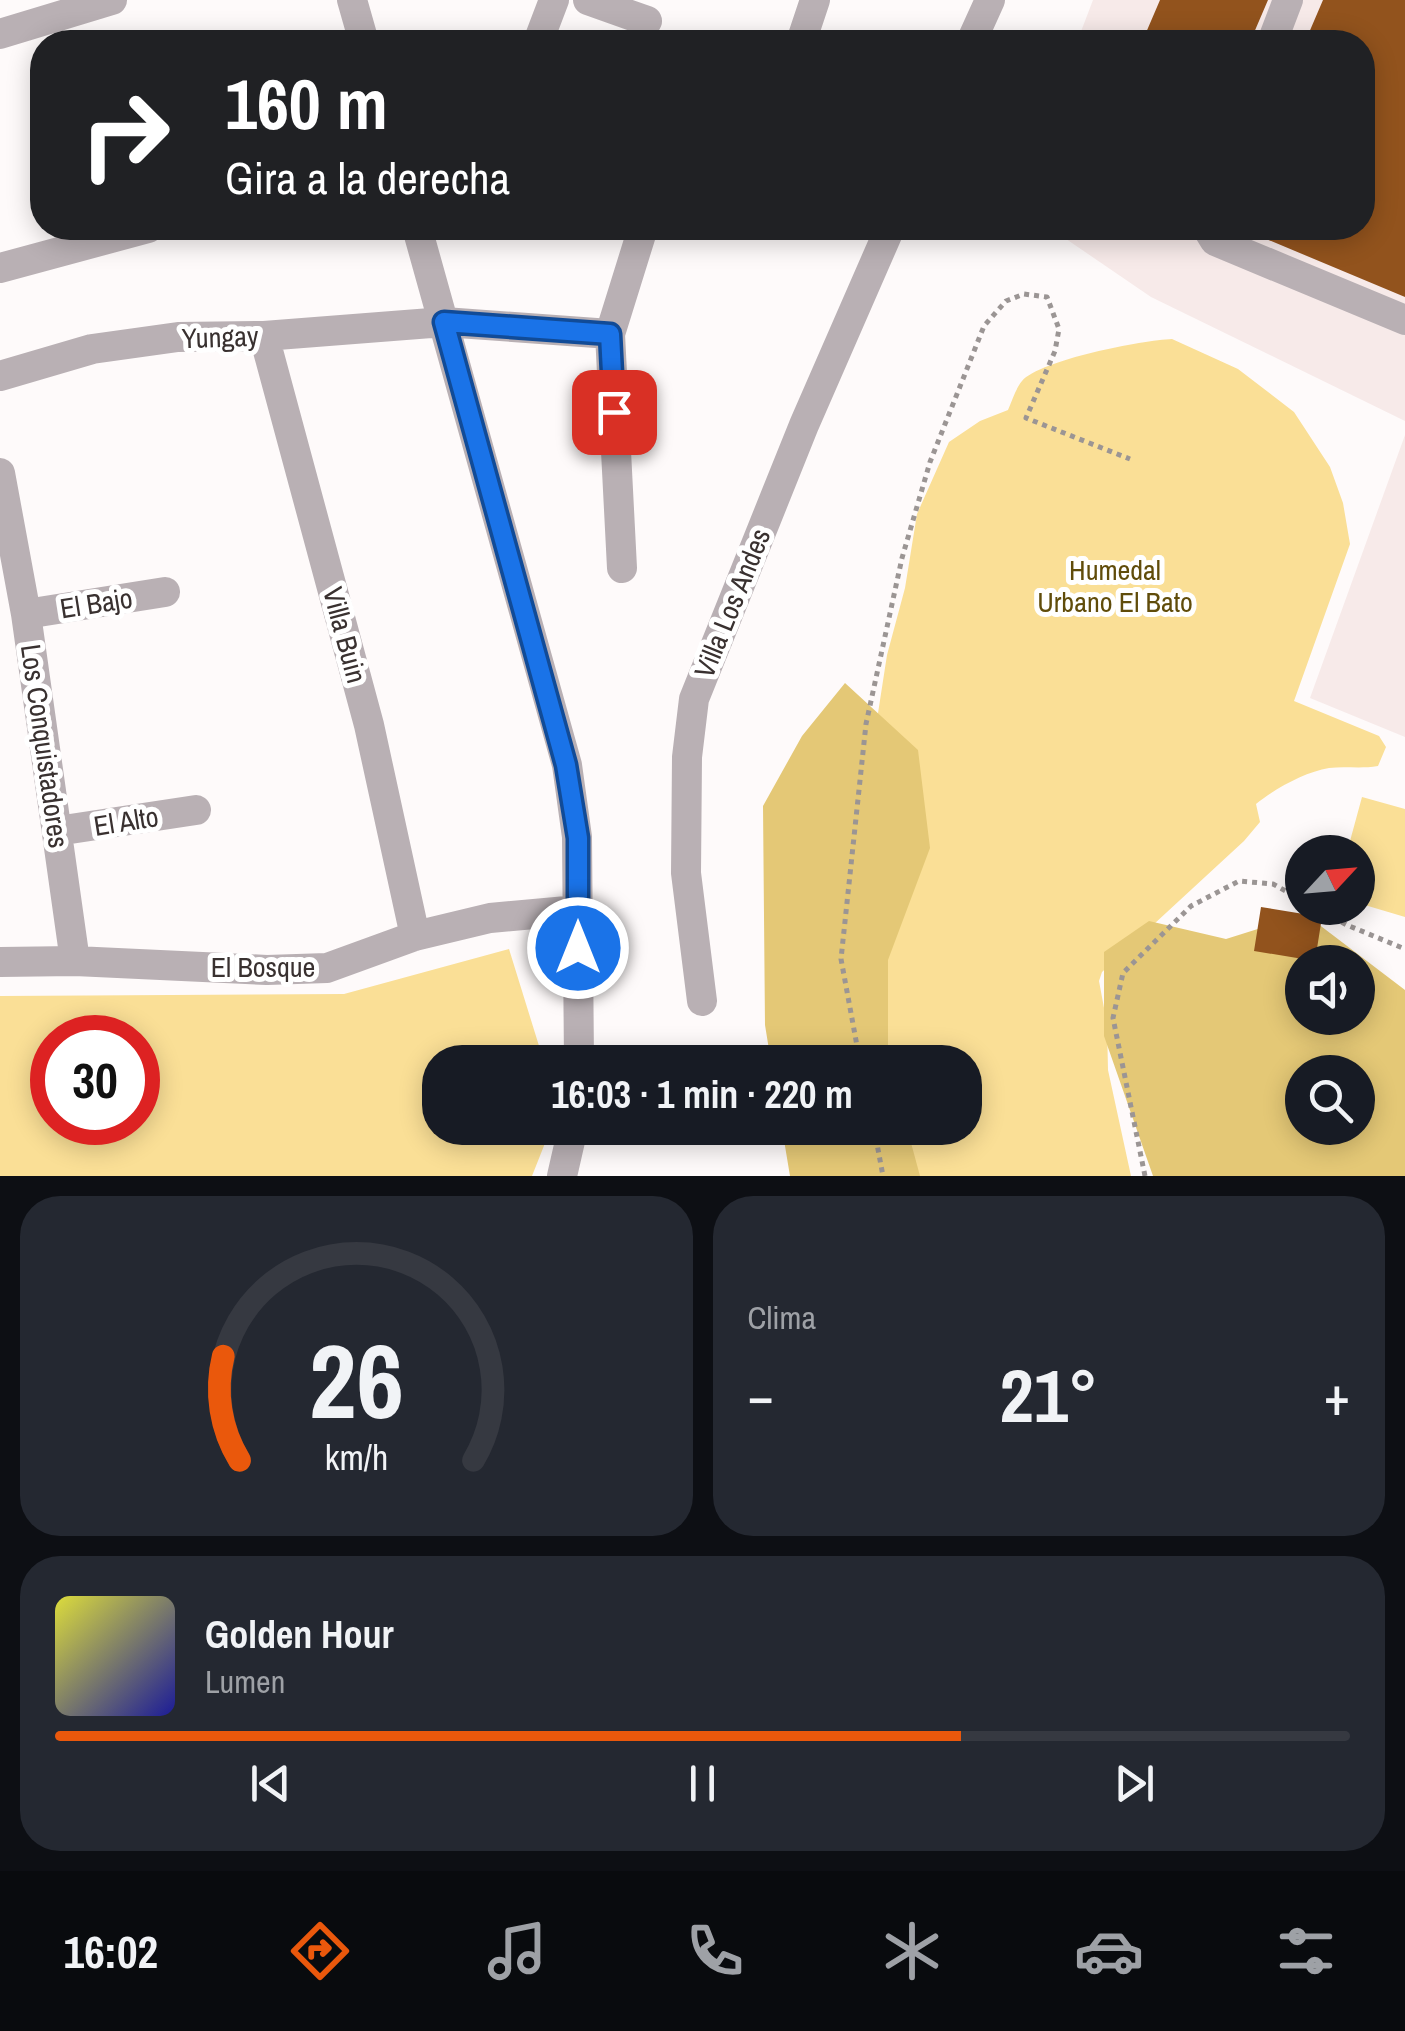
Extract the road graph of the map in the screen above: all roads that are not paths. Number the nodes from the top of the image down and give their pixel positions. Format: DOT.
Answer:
graph roads {
  1 [pos="112,0"];
  2 [pos="352,0"];
  3 [pos="554,0"];
  4 [pos="588,0"];
  5 [pos="815,0"];
  6 [pos="990,0"];
  7 [pos="1288,0"];
  8 [pos="647,22"];
  9 [pos="361,30"];
  10 [pos="543,30"];
  11 [pos="805,30"];
  12 [pos="976,30"];
  13 [pos="1277,30"];
  14 [pos="0,34"];
  15 [pos="104,240"];
  16 [pos="420,240"];
  17 [pos="639,240"];
  18 [pos="885,240"];
  19 [pos="1215,240"];
  20 [pos="0,268"];
  21 [pos="1405,320"];
  22 [pos="444,322"];
  23 [pos="610,334"];
  24 [pos="264,336"];
  25 [pos="0,376"];
  26 [pos="0,473"];
  27 [pos="622,568"];
  28 [pos="165,592"];
  29 [pos="26,614"];
  30 [pos="196,810"];
  31 [pos="56,832"];
  32 [pos="578,910"];
  33 [pos="415,936"];
  34 [pos="75,961"];
  35 [pos="0,962"];
  36 [pos="702,1001"];
  37 [pos="579,1045"];
  38 [pos="570,1145"];
  39 [pos="562,1176"];
  1 -- 14 [label="street"];
  2 -- 9 [label="street"];
  3 -- 10 [label="street"];
  4 -- 8 [label="street"];
  5 -- 11 [label="street"];
  6 -- 12 [label="street"];
  7 -- 13 [label="street"];
  15 -- 20 [label="street"];
  16 -- 22 [label="street"];
  17 -- 23 [label="street"];
  18 -- 36 [label="street, Villa Los Andes"];
  19 -- 21 [label="street"];
  22 -- 23 [label="street, Yungay"];
  22 -- 24 [label="street, Yungay"];
  22 -- 32 [label="street"];
  23 -- 27 [label="street"];
  24 -- 25 [label="street, Yungay"];
  24 -- 33 [label="street, Villa Buin"];
  26 -- 29 [label="street, Los Conquistadores"];
  28 -- 29 [label="street, El Bajo"];
  29 -- 31 [label="street, Los Conquistadores"];
  30 -- 31 [label="street, El Alto"];
  31 -- 34 [label="street, Los Conquistadores"];
  32 -- 33 [label="street, El Bosque"];
  32 -- 37 [label="street"];
  33 -- 34 [label="street, El Bosque"];
  34 -- 35 [label="street, El Bosque"];
  38 -- 39 [label="street"];
}
